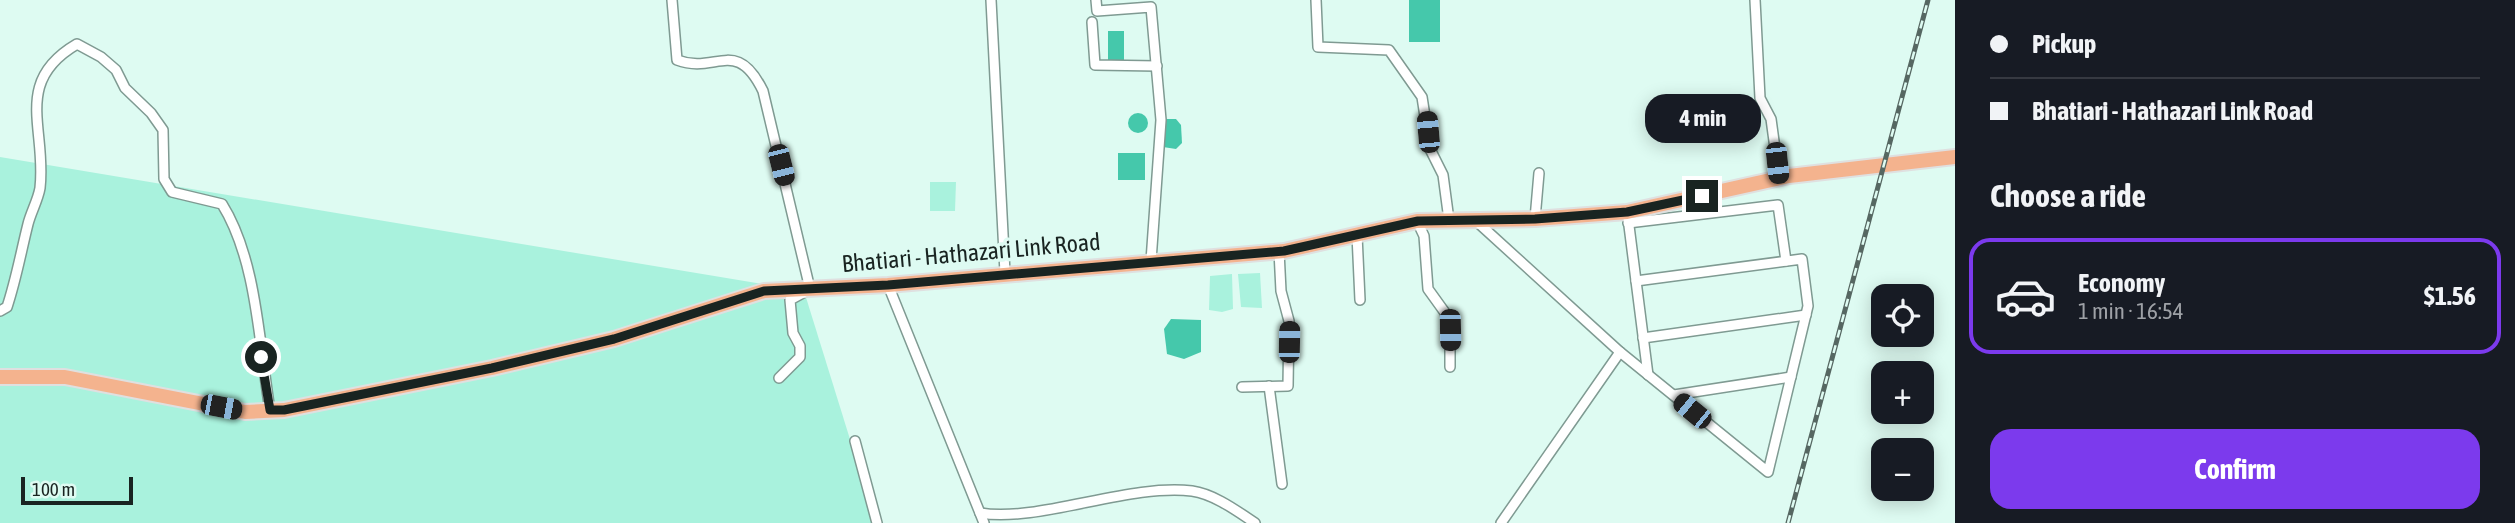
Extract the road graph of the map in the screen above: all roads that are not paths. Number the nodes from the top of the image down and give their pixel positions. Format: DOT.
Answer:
graph roads {
  1 [pos="672,0"];
  2 [pos="991,0"];
  3 [pos="1096,0"];
  4 [pos="1316,0"];
  5 [pos="1755,0"];
  6 [pos="1131,4"];
  7 [pos="1092,22"];
  8 [pos="1157,66"];
  9 [pos="1955,157"];
  10 [pos="1539,173"];
  11 [pos="1779,178"];
  12 [pos="1628,218"];
  13 [pos="1535,219"];
  14 [pos="1448,220"];
  15 [pos="1475,220"];
  16 [pos="1418,221"];
  17 [pos="1357,235"];
  18 [pos="1279,251"];
  19 [pos="1151,261"];
  20 [pos="1786,261"];
  21 [pos="1005,274"];
  22 [pos="1636,281"];
  23 [pos="888,285"];
  24 [pos="810,289"];
  25 [pos="1360,300"];
  26 [pos="0,311"];
  27 [pos="1806,316"];
  28 [pos="1643,338"];
  29 [pos="1620,352"];
  30 [pos="1450,367"];
  31 [pos="1648,374"];
  32 [pos="0,377"];
  33 [pos="1791,377"];
  34 [pos="779,378"];
  35 [pos="1269,386"];
  36 [pos="1242,387"];
  37 [pos="1674,395"];
  38 [pos="270,410"];
  39 [pos="855,441"];
  40 [pos="1282,484"];
  41 [pos="980,513"];
  42 [pos="877,523"];
  43 [pos="984,523"];
  44 [pos="1255,523"];
  45 [pos="1501,523"];
  1 -- 24 [label="street"];
  2 -- 21 [label="street"];
  3 -- 6 [label="street"];
  4 -- 14 [label="street"];
  5 -- 11 [label="street"];
  6 -- 8 [label="street"];
  7 -- 8 [label="street"];
  8 -- 19 [label="street"];
  9 -- 11 [label="main road, Bhatiari - Hathazari Link Road"];
  10 -- 13 [label="street"];
  11 -- 12 [label="main road, Bhatiari - Hathazari Link Road"];
  12 -- 13 [label="main road, Bhatiari - Hathazari Link Road"];
  12 -- 20 [label="street"];
  12 -- 22 [label="street"];
  13 -- 15 [label="main road, Bhatiari - Hathazari Link Road"];
  14 -- 15 [label="main road, Bhatiari - Hathazari Link Road"];
  14 -- 16 [label="main road, Bhatiari - Hathazari Link Road"];
  15 -- 29 [label="street"];
  16 -- 17 [label="main road, Bhatiari - Hathazari Link Road"];
  16 -- 30 [label="street"];
  17 -- 18 [label="main road, Bhatiari - Hathazari Link Road"];
  17 -- 25 [label="street"];
  18 -- 19 [label="main road, Bhatiari - Hathazari Link Road"];
  18 -- 35 [label="street"];
  19 -- 21 [label="main road, Bhatiari - Hathazari Link Road"];
  20 -- 22 [label="street"];
  20 -- 27 [label="street"];
  21 -- 23 [label="main road, Bhatiari - Hathazari Link Road"];
  22 -- 28 [label="street"];
  23 -- 24 [label="main road, Bhatiari - Hathazari Link Road"];
  23 -- 41 [label="street"];
  24 -- 34 [label="street"];
  24 -- 38 [label="main road, Bhatiari - Hathazari Link Road"];
  26 -- 38 [label="street"];
  27 -- 28 [label="street"];
  27 -- 33 [label="street"];
  28 -- 31 [label="street"];
  29 -- 31 [label="street"];
  29 -- 45 [label="street"];
  31 -- 37 [label="street"];
  32 -- 38 [label="main road, Bhatiari - Hathazari Link Road"];
  33 -- 37 [label="street"];
  33 -- 37 [label="street"];
  35 -- 36 [label="street"];
  35 -- 40 [label="street"];
  39 -- 42 [label="street"];
  41 -- 43 [label="street"];
  41 -- 44 [label="street"];
}
